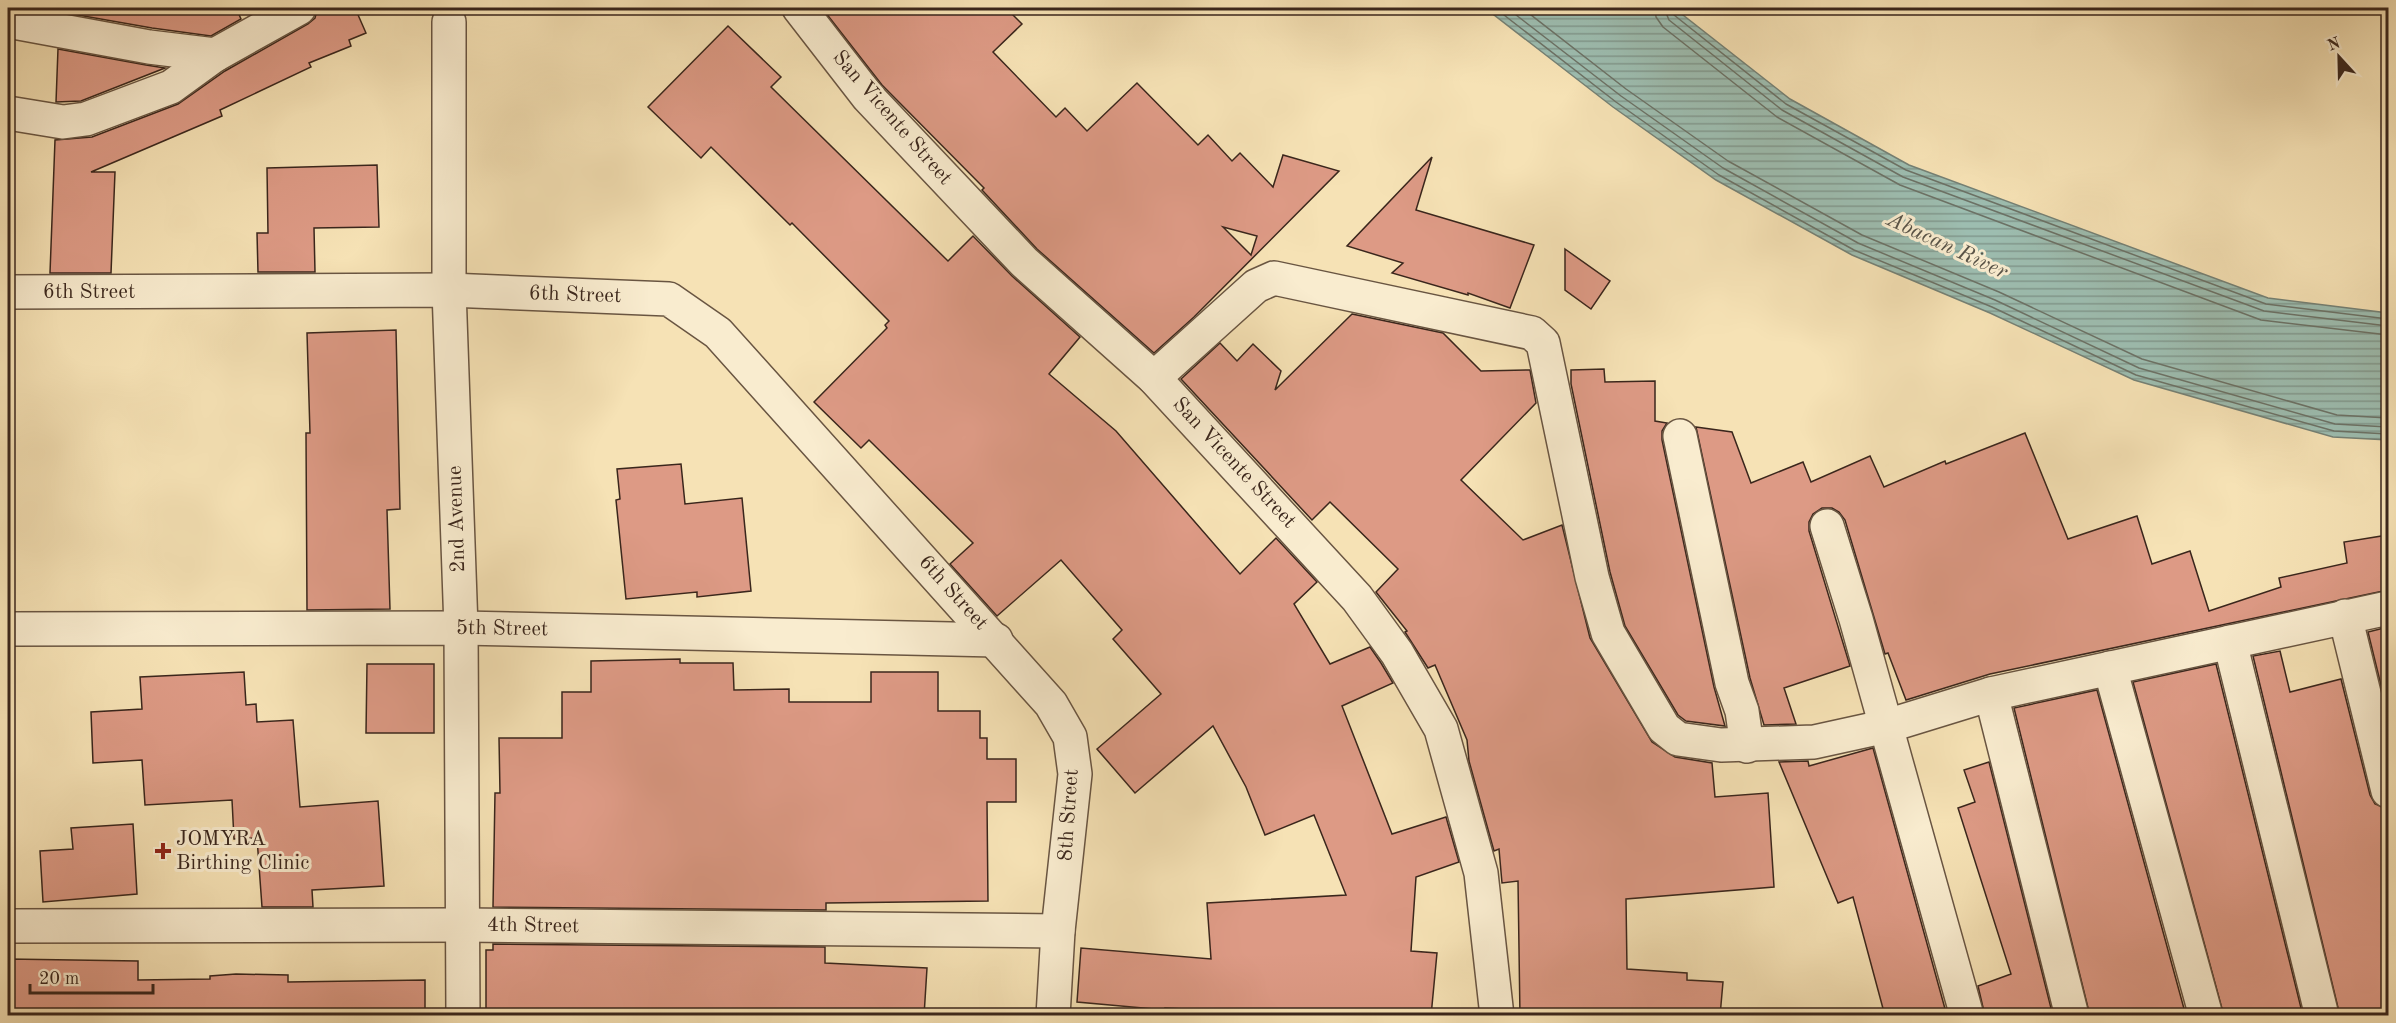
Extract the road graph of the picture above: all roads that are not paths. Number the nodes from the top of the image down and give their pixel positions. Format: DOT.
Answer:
graph roads {
  1 [pos="299,8"];
  2 [pos="799,8"];
  3 [pos="8,21"];
  4 [pos="449,22"];
  5 [pos="215,55"];
  6 [pos="8,113"];
  7 [pos="449,290"];
  8 [pos="8,292"];
  9 [pos="1154,378"];
  10 [pos="1680,436"];
  11 [pos="1827,526"];
  12 [pos="2388,608"];
  13 [pos="2345,616"];
  14 [pos="461,628"];
  15 [pos="8,629"];
  16 [pos="996,640"];
  17 [pos="2230,642"];
  18 [pos="2110,668"];
  19 [pos="1991,694"];
  20 [pos="1887,726"];
  21 [pos="1747,746"];
  22 [pos="2388,790"];
  23 [pos="464,925"];
  24 [pos="8,926"];
  25 [pos="1058,931"];
  26 [pos="463,1016"];
  27 [pos="1053,1016"];
  28 [pos="1497,1016"];
  29 [pos="1967,1016"];
  30 [pos="2072,1016"];
  31 [pos="2206,1016"];
  32 [pos="2322,1016"];
  1 -- 5 [label="street"];
  2 -- 9 [label="street, San Vicente Street"];
  3 -- 5 [label="street"];
  4 -- 7 [label="street, 2nd Avenue"];
  5 -- 6 [label="street"];
  7 -- 8 [label="street, 6th Street"];
  7 -- 14 [label="street, 2nd Avenue"];
  7 -- 16 [label="street, 6th Street"];
  9 -- 21 [label="street"];
  9 -- 28 [label="street, San Vicente Street"];
  10 -- 21 [label="street"];
  11 -- 20 [label="street"];
  12 -- 13 [label="street"];
  13 -- 17 [label="street"];
  13 -- 22 [label="street"];
  14 -- 15 [label="street, 5th Street"];
  14 -- 16 [label="street, 5th Street"];
  14 -- 23 [label="street, 2nd Avenue"];
  16 -- 25 [label="street, 8th Street"];
  17 -- 18 [label="street"];
  17 -- 32 [label="street"];
  18 -- 19 [label="street"];
  18 -- 31 [label="street"];
  19 -- 20 [label="street"];
  19 -- 30 [label="street"];
  20 -- 21 [label="street"];
  20 -- 29 [label="street"];
  23 -- 24 [label="street, 4th Street"];
  23 -- 25 [label="street, 4th Street"];
  23 -- 26 [label="street, 2nd Avenue"];
  25 -- 27 [label="street, 8th Street"];
}
